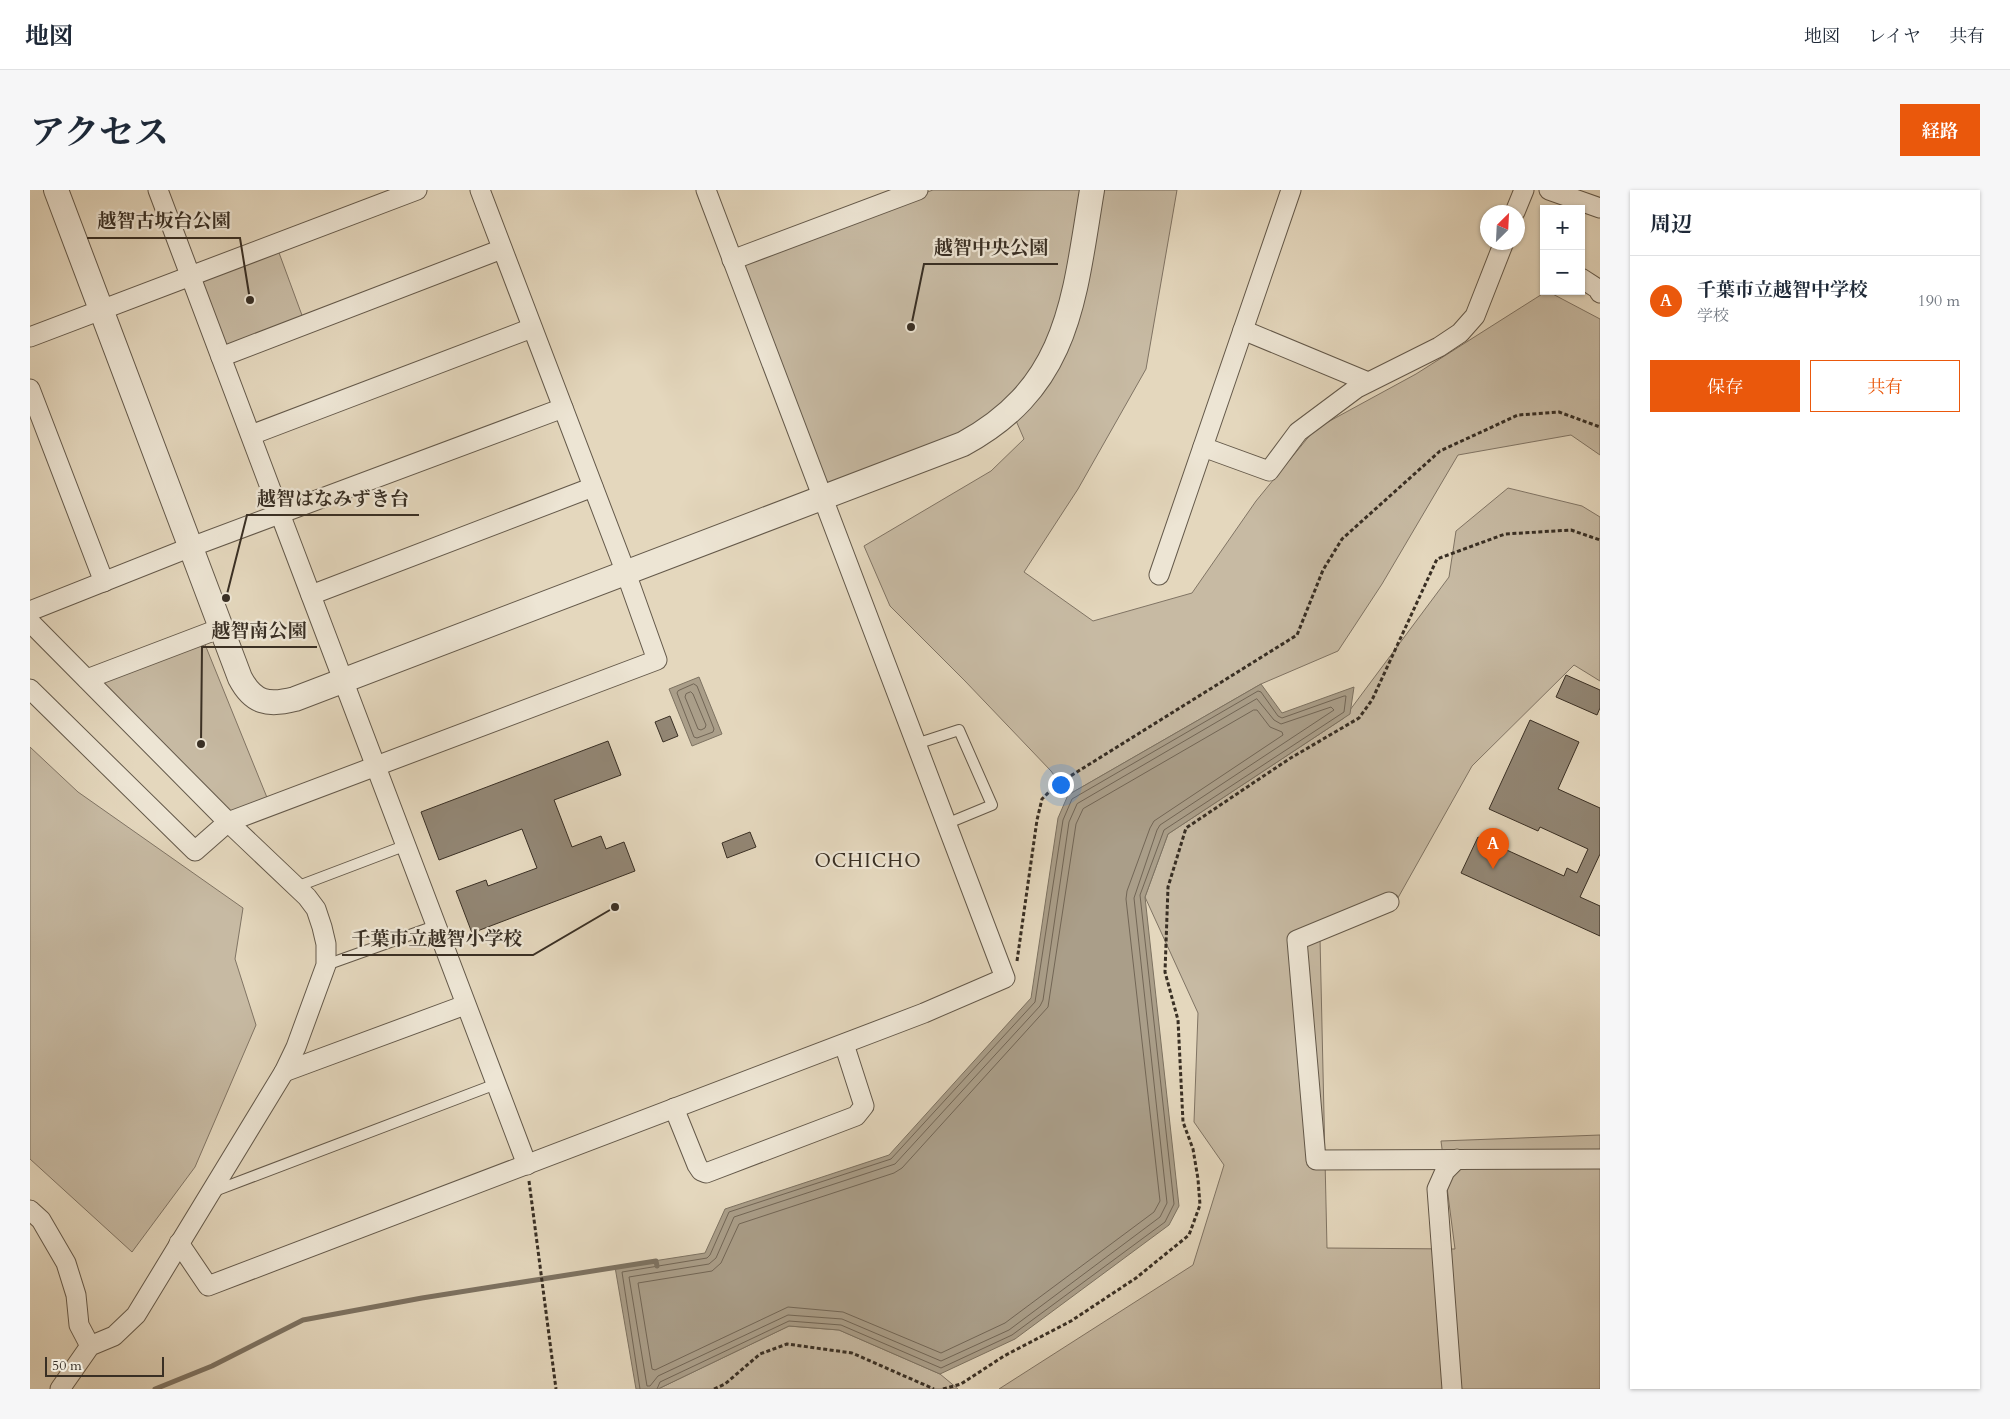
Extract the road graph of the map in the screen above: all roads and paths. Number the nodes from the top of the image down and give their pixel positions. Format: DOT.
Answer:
graph roads {
  1 [pos="56,190"];
  2 [pos="417,190"];
  3 [pos="480,190"];
  4 [pos="706,190"];
  5 [pos="918,190"];
  6 [pos="1092,190"];
  7 [pos="1291,190"];
  8 [pos="1524,190"];
  9 [pos="1549,190"];
  10 [pos="165,192"];
  11 [pos="1577,199"];
  12 [pos="1518,205"];
  13 [pos="1600,208"];
  14 [pos="502,249"];
  15 [pos="1501,250"];
  16 [pos="732,260"];
  17 [pos="190,276"];
  18 [pos="1585,280"];
  19 [pos="1599,288"];
  20 [pos="100,310"];
  21 [pos="532,328"];
  22 [pos="1243,330"];
  23 [pos="30,337"];
  24 [pos="221,357"];
  25 [pos="1368,382"];
  26 [pos="30,389"];
  27 [pos="563,408"];
  28 [pos="1600,427"];
  29 [pos="251,435"];
  30 [pos="1203,447"];
  31 [pos="593,487"];
  32 [pos="823,498"];
  33 [pos="281,515"];
  34 [pos="1600,540"];
  35 [pos="191,547"];
  36 [pos="626,573"];
  37 [pos="1159,575"];
  38 [pos="104,582"];
  39 [pos="311,595"];
  40 [pos="30,611"];
  41 [pos="30,622"];
  42 [pos="221,628"];
  43 [pos="88,679"];
  44 [pos="344,680"];
  45 [pos="30,689"];
  46 [pos="916,744"];
  47 [pos="376,765"];
  48 [pos="228,822"];
  49 [pos="946,824"];
  50 [pos="404,846"];
  51 [pos="296,887"];
  52 [pos="1389,902"];
  53 [pos="435,926"];
  54 [pos="326,965"];
  55 [pos="1004,978"];
  56 [pos="465,1005"];
  57 [pos="844,1044"];
  58 [pos="284,1072"];
  59 [pos="496,1084"];
  60 [pos="674,1108"];
  61 [pos="1600,1158"];
  62 [pos="1457,1159"];
  63 [pos="527,1165"];
  64 [pos="210,1193"];
  65 [pos="30,1210"];
  66 [pos="179,1243"];
  67 [pos="90,1346"];
  68 [pos="60,1389"];
  69 [pos="556,1389"];
  70 [pos="714,1389"];
  71 [pos="934,1389"];
  72 [pos="943,1389"];
  73 [pos="1452,1389"];
  1 -- 20 [label="street"];
  2 -- 17 [label="street"];
  3 -- 14 [label="street"];
  4 -- 16 [label="street"];
  5 -- 16 [label="street"];
  6 -- 32 [label="street"];
  7 -- 22 [label="street"];
  8 -- 12 [label="street"];
  9 -- 11 [label="street"];
  10 -- 17 [label="street"];
  11 -- 13 [label="street"];
  14 -- 21 [label="street"];
  14 -- 24 [label="street"];
  15 -- 25 [label="street"];
  16 -- 32 [label="street"];
  17 -- 20 [label="street"];
  17 -- 24 [label="street"];
  18 -- 19 [label="street"];
  20 -- 23 [label="street"];
  20 -- 35 [label="street"];
  21 -- 27 [label="street"];
  21 -- 29 [label="street"];
  22 -- 25 [label="street"];
  22 -- 30 [label="street"];
  24 -- 29 [label="street"];
  25 -- 30 [label="street"];
  26 -- 38 [label="street"];
  27 -- 31 [label="street"];
  27 -- 33 [label="street"];
  28 -- 55 [label="path"];
  29 -- 33 [label="street"];
  30 -- 37 [label="street"];
  31 -- 36 [label="street"];
  31 -- 39 [label="street"];
  32 -- 36 [label="street"];
  32 -- 46 [label="street"];
  33 -- 35 [label="street"];
  33 -- 39 [label="street"];
  34 -- 72 [label="path"];
  35 -- 38 [label="street"];
  35 -- 42 [label="street"];
  36 -- 44 [label="street"];
  36 -- 47 [label="street"];
  38 -- 40 [label="street"];
  39 -- 44 [label="street"];
  41 -- 43 [label="street"];
  42 -- 43 [label="street"];
  42 -- 44 [label="street"];
  43 -- 48 [label="street"];
  44 -- 47 [label="street"];
  45 -- 48 [label="street"];
  46 -- 49 [label="street"];
  46 -- 49 [label="lane"];
  47 -- 48 [label="street"];
  47 -- 50 [label="street"];
  48 -- 51 [label="street"];
  49 -- 55 [label="street"];
  50 -- 51 [label="lane"];
  50 -- 53 [label="street"];
  51 -- 54 [label="street"];
  52 -- 62 [label="street"];
  53 -- 54 [label="lane"];
  53 -- 56 [label="street"];
  54 -- 58 [label="street"];
  55 -- 57 [label="street"];
  56 -- 58 [label="street"];
  56 -- 59 [label="street"];
  57 -- 60 [label="street"];
  57 -- 60 [label="street"];
  58 -- 64 [label="street"];
  59 -- 63 [label="street"];
  59 -- 64 [label="lane"];
  60 -- 63 [label="street"];
  61 -- 62 [label="street"];
  62 -- 73 [label="street"];
  63 -- 66 [label="street"];
  63 -- 69 [label="path"];
  64 -- 66 [label="street"];
  65 -- 67 [label="street"];
  66 -- 67 [label="street"];
  67 -- 68 [label="street"];
  70 -- 71 [label="path"];
}
